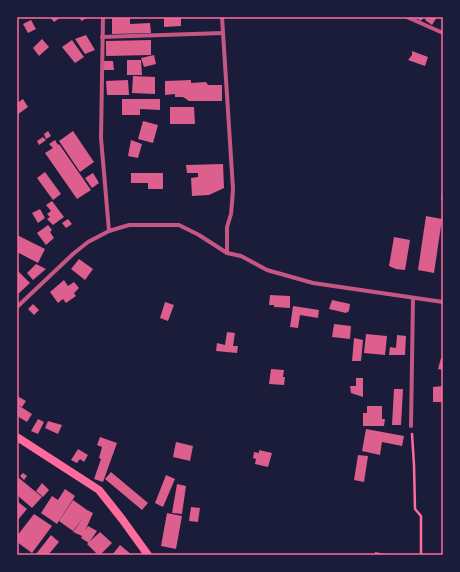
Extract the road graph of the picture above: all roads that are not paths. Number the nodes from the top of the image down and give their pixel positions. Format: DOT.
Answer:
graph roads {
  1 [pos="103,17"];
  2 [pos="222,17"];
  3 [pos="407,17"];
  4 [pos="223,33"];
  5 [pos="443,33"];
  6 [pos="102,37"];
  7 [pos="110,231"];
  8 [pos="227,253"];
  9 [pos="413,298"];
  10 [pos="443,302"];
  11 [pos="17,307"];
  12 [pos="411,426"];
  13 [pos="17,437"];
  14 [pos="148,555"];
  1 -- 6 [label="street"];
  2 -- 4 [label="street"];
  3 -- 5 [label="street"];
  4 -- 6 [label="street"];
  4 -- 8 [label="street"];
  6 -- 7 [label="street"];
  7 -- 8 [label="street"];
  7 -- 11 [label="street"];
  8 -- 9 [label="street"];
  9 -- 10 [label="street"];
  9 -- 12 [label="street"];
  13 -- 14 [label="main road"];
}
